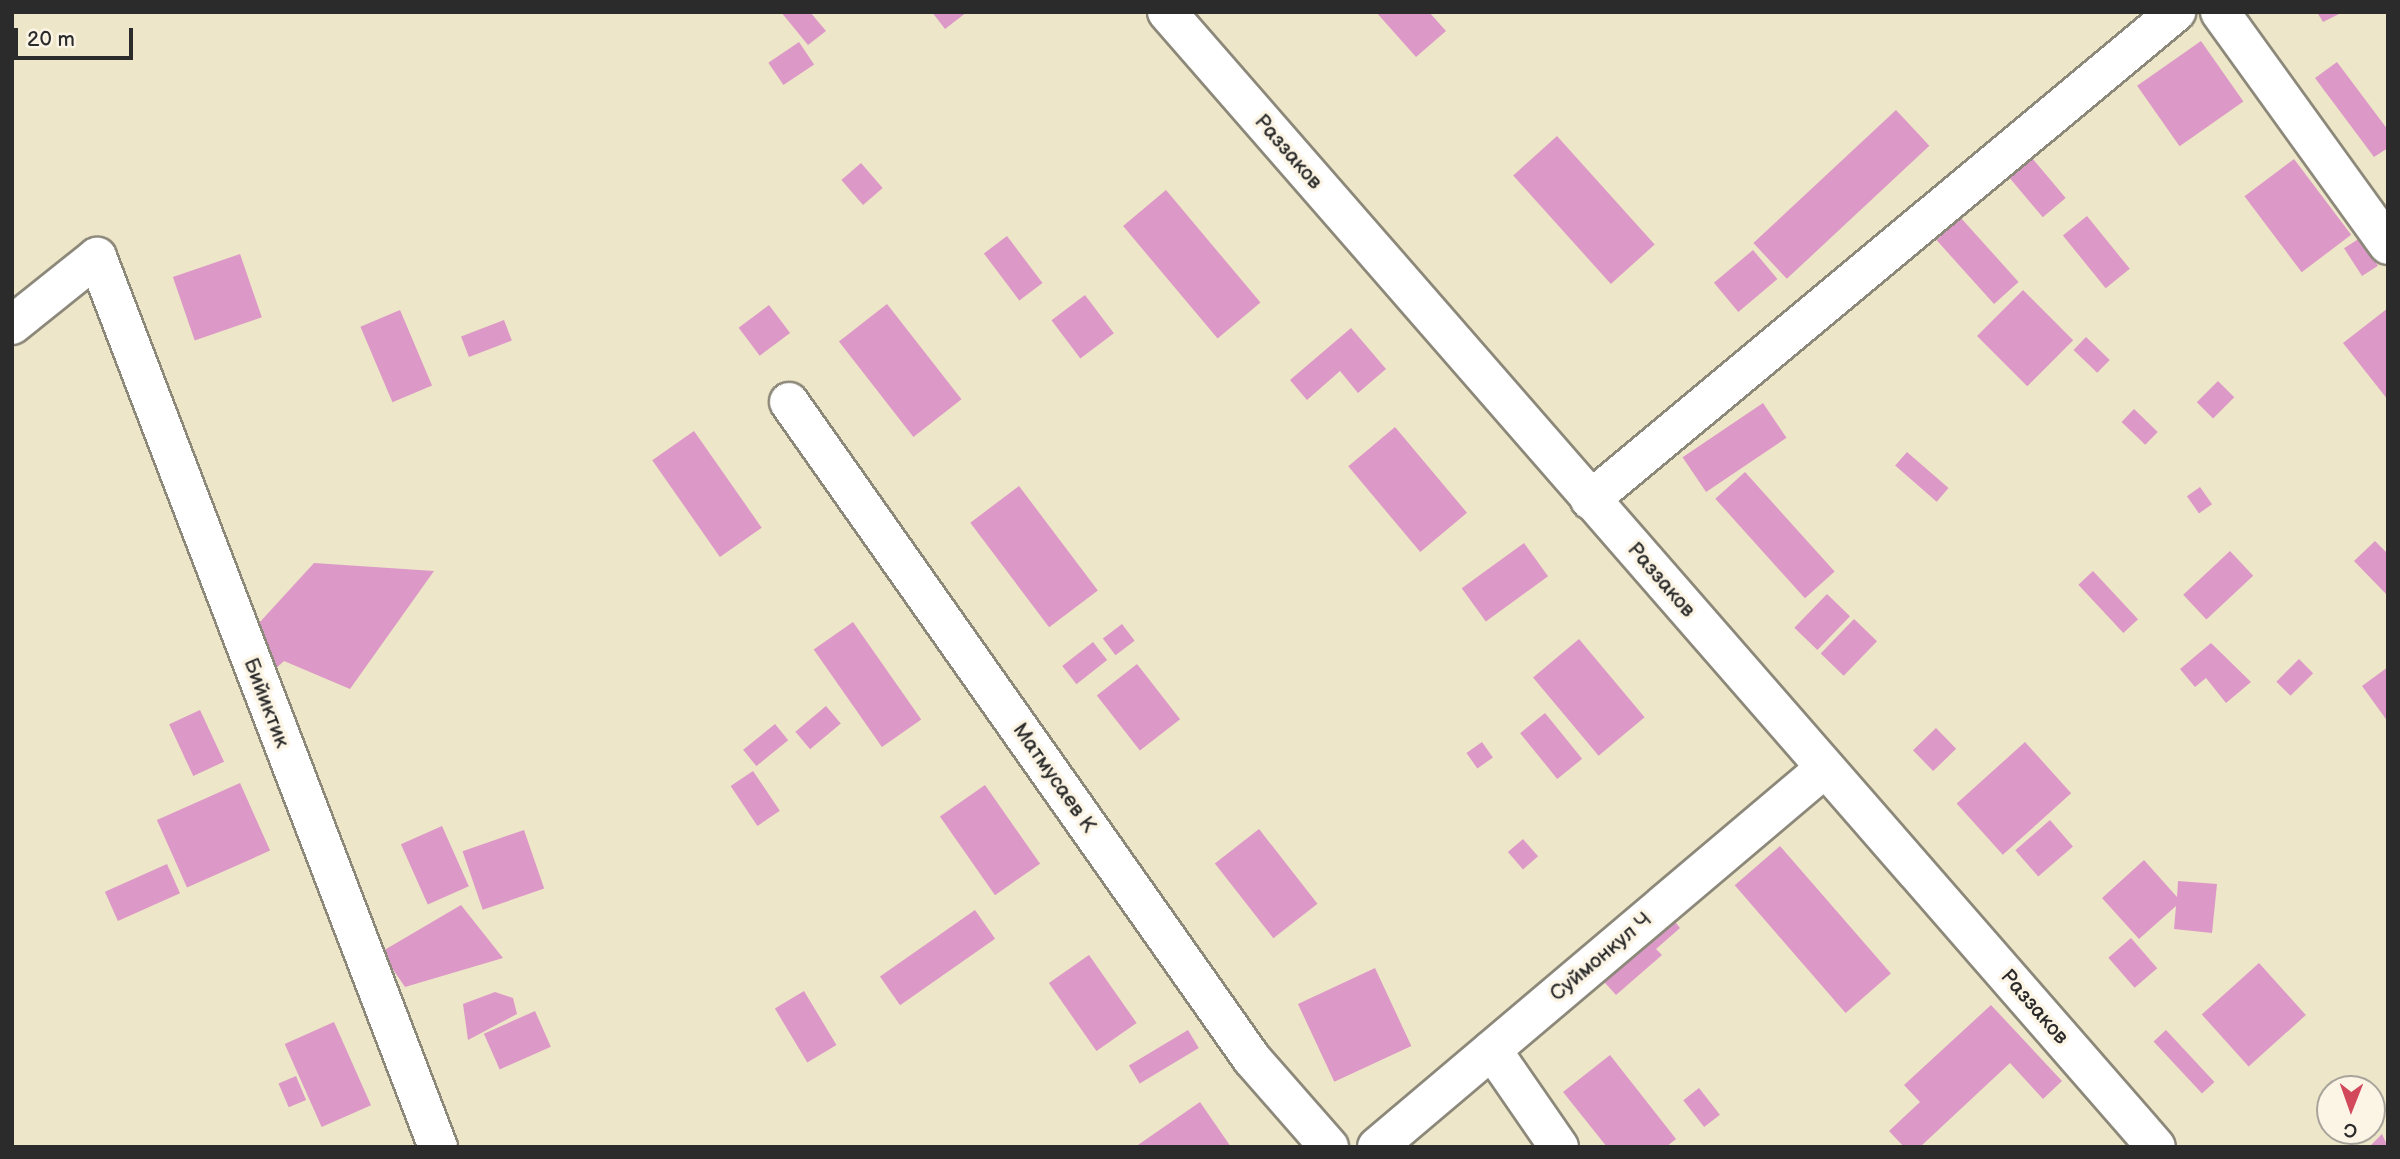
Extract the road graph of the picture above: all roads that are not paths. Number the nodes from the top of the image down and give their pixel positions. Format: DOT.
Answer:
graph roads {
  1 [pos="1167,12"];
  2 [pos="2176,12"];
  3 [pos="2220,12"];
  4 [pos="2388,245"];
  5 [pos="12,325"];
  6 [pos="789,402"];
  7 [pos="1590,500"];
  8 [pos="1825,768"];
  9 [pos="1492,1050"];
  10 [pos="438,1147"];
  11 [pos="1329,1147"];
  12 [pos="1377,1147"];
  13 [pos="1559,1147"];
  14 [pos="2156,1147"];
  1 -- 7 [label="street, Раззаков"];
  2 -- 7 [label="street"];
  3 -- 4 [label="street"];
  5 -- 10 [label="street, Бийиктик"];
  6 -- 11 [label="street, Матмусаев К"];
  7 -- 8 [label="street, Раззаков"];
  8 -- 9 [label="street, Суймонкул Ч"];
  8 -- 14 [label="street, Раззаков"];
  9 -- 12 [label="street, Суймонкул Ч"];
  9 -- 13 [label="street"];
}
